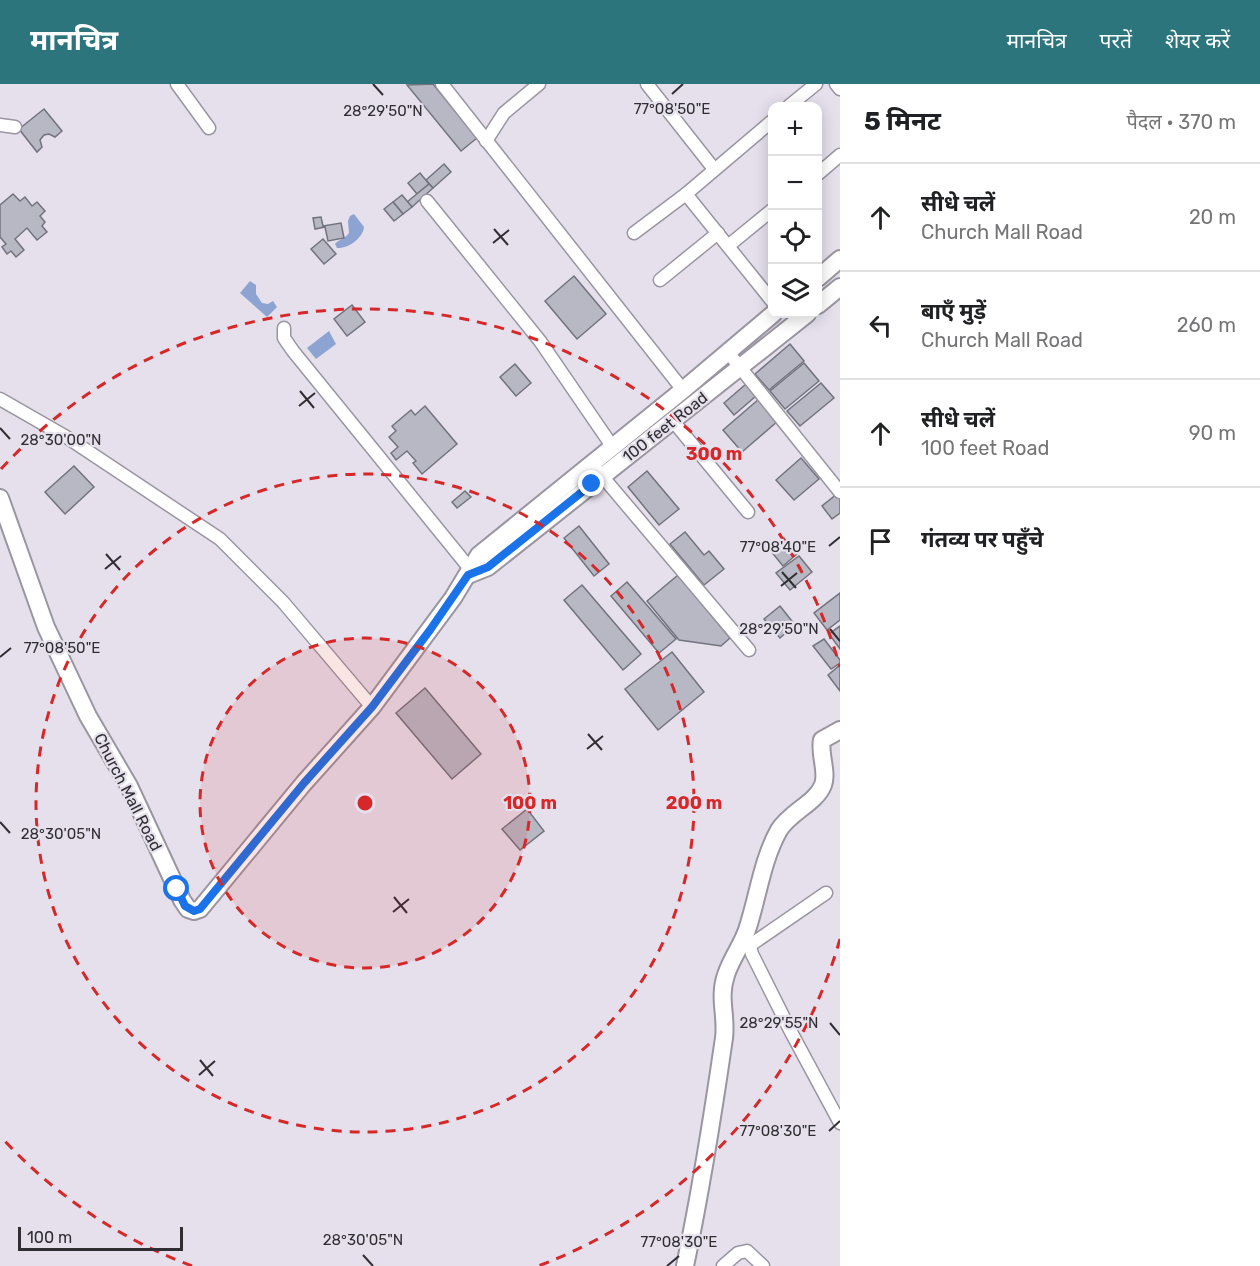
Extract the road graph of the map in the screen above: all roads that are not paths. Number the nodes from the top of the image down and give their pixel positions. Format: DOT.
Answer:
graph roads {
  1 [pos="177,84"];
  2 [pos="442,84"];
  3 [pos="539,84"];
  4 [pos="647,84"];
  5 [pos="816,84"];
  6 [pos="836,84"];
  7 [pos="840,89"];
  8 [pos="794,102"];
  9 [pos="768,124"];
  10 [pos="0,125"];
  11 [pos="15,127"];
  12 [pos="209,128"];
  13 [pos="486,141"];
  14 [pos="840,155"];
  15 [pos="714,170"];
  16 [pos="822,171"];
  17 [pos="686,194"];
  18 [pos="427,201"];
  19 [pos="768,213"];
  20 [pos="634,233"];
  21 [pos="718,233"];
  22 [pos="728,246"];
  23 [pos="840,259"];
  24 [pos="822,275"];
  25 [pos="660,280"];
  26 [pos="768,296"];
  27 [pos="768,318"];
  28 [pos="802,318"];
  29 [pos="284,328"];
  30 [pos="727,351"];
  31 [pos="740,367"];
  32 [pos="683,390"];
  33 [pos="0,399"];
  34 [pos="673,421"];
  35 [pos="612,446"];
  36 [pos="591,463"];
  37 [pos="602,476"];
  38 [pos="840,492"];
  39 [pos="0,498"];
  40 [pos="556,502"];
  41 [pos="748,512"];
  42 [pos="470,572"];
  43 [pos="749,650"];
  44 [pos="372,707"];
  45 [pos="840,730"];
  46 [pos="826,893"];
  47 [pos="748,940"];
  48 [pos="840,1123"];
  49 [pos="685,1266"];
  50 [pos="723,1266"];
  51 [pos="763,1266"];
  1 -- 12 [label="street"];
  2 -- 13 [label="street"];
  3 -- 13 [label="street"];
  4 -- 15 [label="street"];
  5 -- 8 [label="street"];
  6 -- 7 [label="street"];
  9 -- 15 [label="street"];
  10 -- 11 [label="street"];
  13 -- 32 [label="street"];
  14 -- 16 [label="street"];
  15 -- 17 [label="street"];
  17 -- 20 [label="street"];
  17 -- 21 [label="street"];
  18 -- 35 [label="street"];
  19 -- 22 [label="street"];
  21 -- 22 [label="street"];
  21 -- 25 [label="street"];
  22 -- 26 [label="street"];
  23 -- 24 [label="street"];
  27 -- 30 [label="street, 100 feet Road"];
  28 -- 31 [label="street, 100 feet Road"];
  29 -- 42 [label="street"];
  30 -- 31 [label="street"];
  30 -- 32 [label="street, 100 feet Road"];
  31 -- 34 [label="street, 100 feet Road"];
  31 -- 38 [label="street"];
  32 -- 35 [label="street, 100 feet Road"];
  33 -- 44 [label="street"];
  34 -- 37 [label="street, 100 feet Road"];
  34 -- 41 [label="street"];
  35 -- 36 [label="street, 100 feet Road"];
  36 -- 37 [label="street"];
  36 -- 40 [label="street, 100 feet Road"];
  37 -- 40 [label="street, 100 feet Road"];
  37 -- 43 [label="street"];
  39 -- 44 [label="street, Church Mall Road"];
  40 -- 42 [label="street, 100 feet Road"];
  42 -- 44 [label="street, Church Mall Road"];
  45 -- 47 [label="street"];
  46 -- 47 [label="street"];
  47 -- 48 [label="street"];
  47 -- 49 [label="street"];
  50 -- 51 [label="street"];
}
